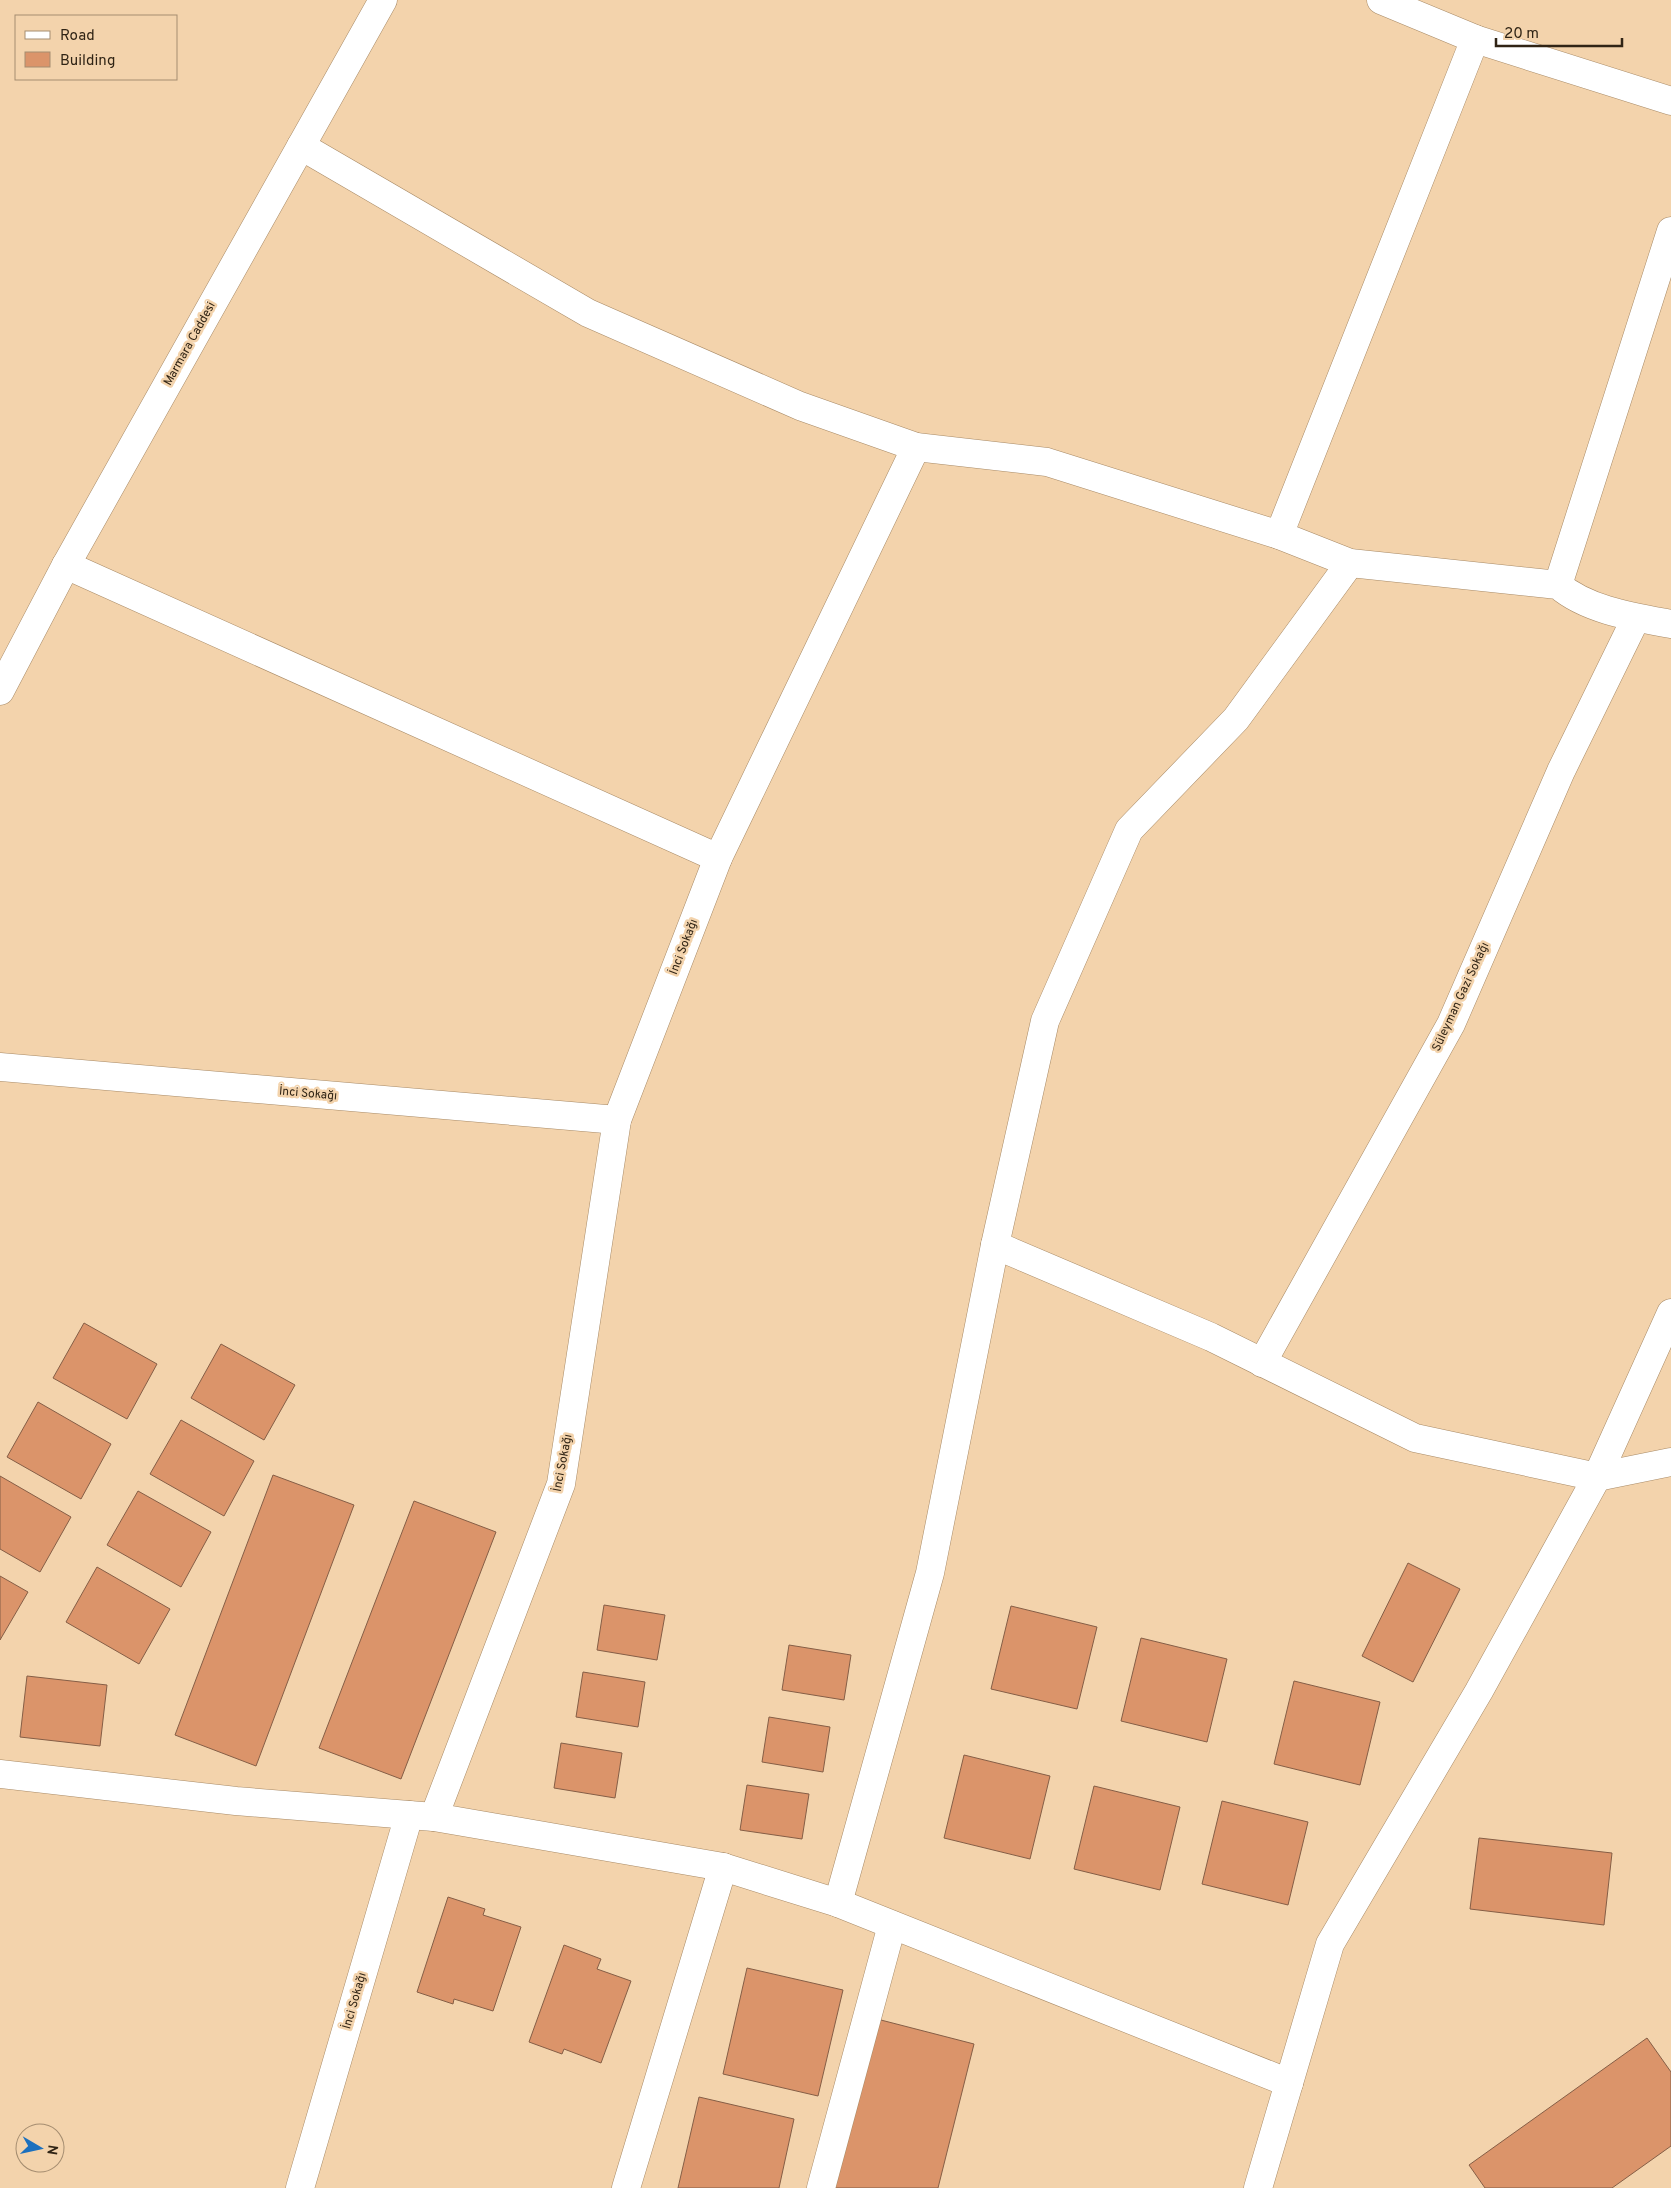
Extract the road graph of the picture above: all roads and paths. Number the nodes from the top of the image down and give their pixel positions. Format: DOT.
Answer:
graph roads {
  1 [pos="384,0"];
  2 [pos="1381,0"];
  3 [pos="1476,39"];
  4 [pos="1671,101"];
  5 [pos="300,146"];
  6 [pos="1671,231"];
  7 [pos="916,446"];
  8 [pos="1279,535"];
  9 [pos="1350,563"];
  10 [pos="66,565"];
  11 [pos="1558,585"];
  12 [pos="1636,618"];
  13 [pos="1671,624"];
  14 [pos="0,691"];
  15 [pos="718,858"];
  16 [pos="0,1067"];
  17 [pos="617,1120"];
  18 [pos="995,1244"];
  19 [pos="1671,1313"];
  20 [pos="1262,1363"];
  21 [pos="1671,1462"];
  22 [pos="1597,1477"];
  23 [pos="0,1774"];
  24 [pos="422,1816"];
  25 [pos="723,1867"];
  26 [pos="838,1903"];
  27 [pos="892,1924"];
  28 [pos="1289,2083"];
  29 [pos="300,2188"];
  30 [pos="626,2188"];
  31 [pos="821,2188"];
  32 [pos="1258,2188"];
  1 -- 5 [label="street, Marmara Caddesi"];
  2 -- 3 [label="street"];
  3 -- 4 [label="street"];
  3 -- 8 [label="street"];
  5 -- 7 [label="street"];
  5 -- 10 [label="street, Marmara Caddesi"];
  6 -- 11 [label="street"];
  7 -- 8 [label="street"];
  7 -- 15 [label="street, İnci Sokağı"];
  8 -- 9 [label="street"];
  9 -- 11 [label="street"];
  9 -- 18 [label="street"];
  10 -- 14 [label="street, Marmara Caddesi"];
  10 -- 15 [label="street"];
  11 -- 12 [label="street"];
  12 -- 13 [label="street"];
  12 -- 20 [label="street, Süleyman Gazi Sokağı"];
  15 -- 17 [label="street, İnci Sokağı"];
  16 -- 17 [label="street, İnci Sokağı"];
  17 -- 24 [label="street, İnci Sokağı"];
  18 -- 20 [label="street"];
  18 -- 26 [label="street"];
  19 -- 22 [label="street"];
  20 -- 22 [label="street"];
  21 -- 22 [label="street"];
  22 -- 28 [label="street"];
  23 -- 24 [label="street"];
  24 -- 25 [label="street"];
  24 -- 29 [label="street, İnci Sokağı"];
  25 -- 26 [label="street"];
  25 -- 30 [label="street"];
  26 -- 27 [label="street"];
  27 -- 28 [label="street"];
  27 -- 31 [label="street"];
  28 -- 32 [label="street"];
}
